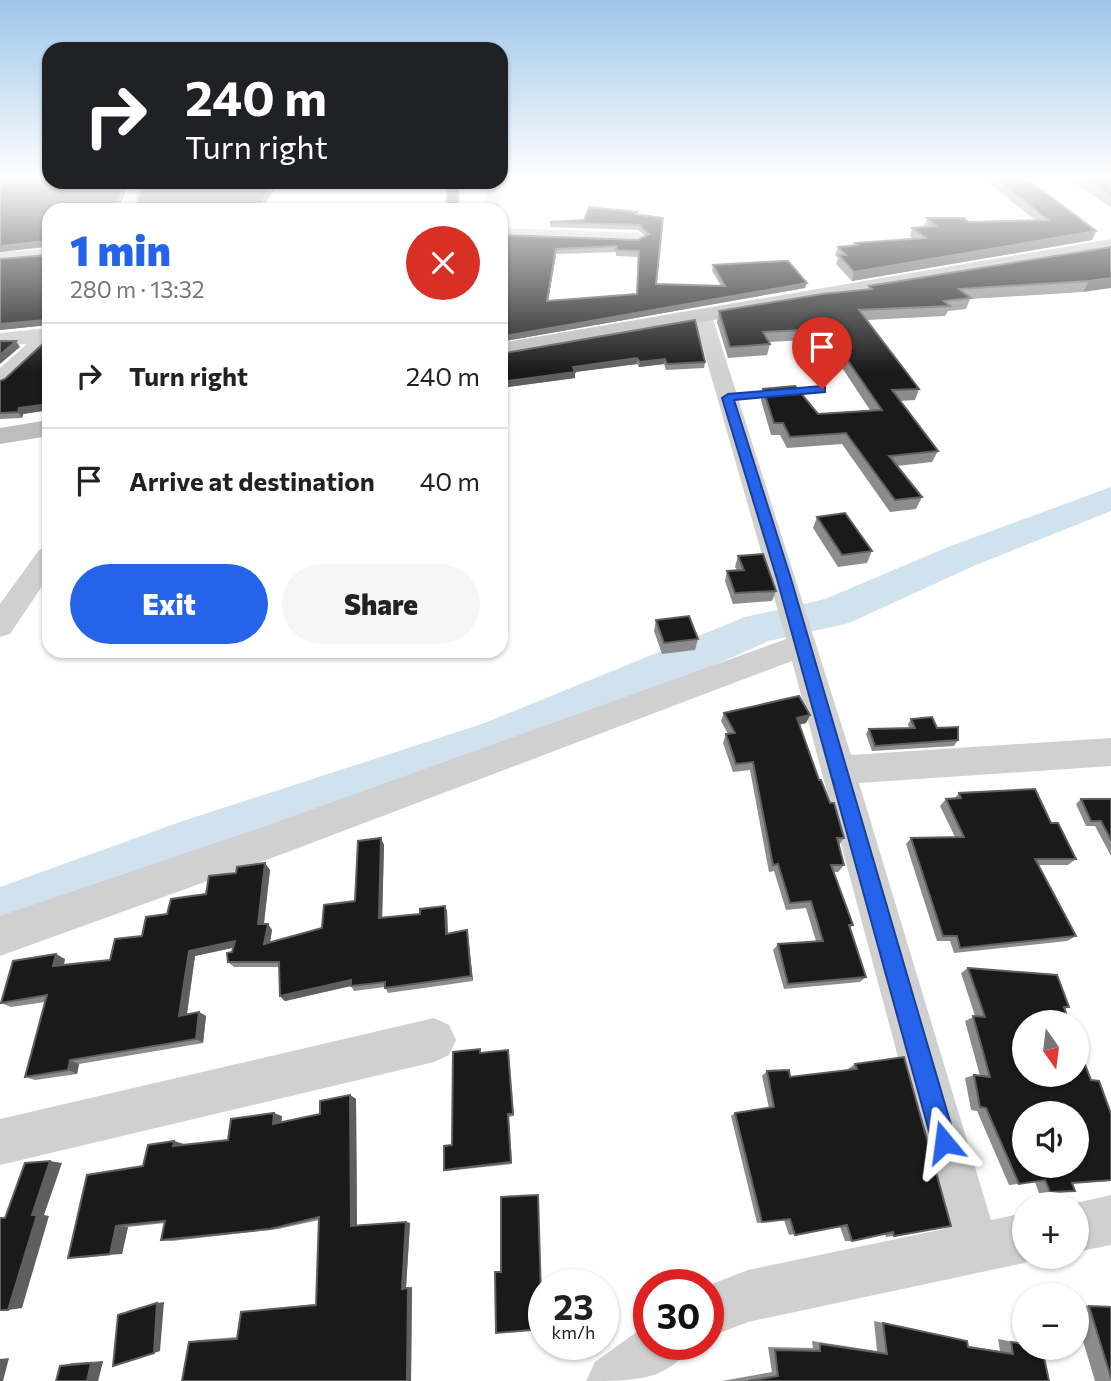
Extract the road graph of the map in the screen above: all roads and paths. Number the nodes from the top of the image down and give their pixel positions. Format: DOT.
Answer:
graph roads {
  1 [pos="1111,245"];
  2 [pos="42,254"];
  3 [pos="0,257"];
  4 [pos="703,316"];
  5 [pos="42,336"];
  6 [pos="0,340"];
  7 [pos="42,341"];
  8 [pos="508,349"];
  9 [pos="0,379"];
  10 [pos="822,389"];
  11 [pos="728,398"];
  12 [pos="42,429"];
  13 [pos="0,436"];
  14 [pos="42,566"];
  15 [pos="0,626"];
  16 [pos="802,645"];
  17 [pos="1111,752"];
  18 [pos="838,770"];
  19 [pos="0,936"];
  20 [pos="435,1040"];
  21 [pos="0,1142"];
  22 [pos="1111,1220"];
  23 [pos="1089,1224"];
  24 [pos="1012,1240"];
  25 [pos="974,1248"];
  26 [pos="724,1305"];
  27 [pos="642,1360"];
  28 [pos="614,1381"];
  1 -- 4 [label="main road"];
  2 -- 3 [label="street"];
  4 -- 8 [label="main road"];
  4 -- 11 [label="street"];
  5 -- 6 [label="street"];
  7 -- 9 [label="street"];
  10 -- 11 [label="lane"];
  11 -- 16 [label="street"];
  12 -- 13 [label="main road"];
  14 -- 15 [label="street"];
  16 -- 18 [label="street"];
  16 -- 19 [label="street"];
  17 -- 18 [label="street"];
  18 -- 25 [label="street"];
  20 -- 21 [label="street"];
  22 -- 23 [label="street"];
  24 -- 25 [label="street"];
  25 -- 26 [label="street"];
  27 -- 28 [label="street"];
}
